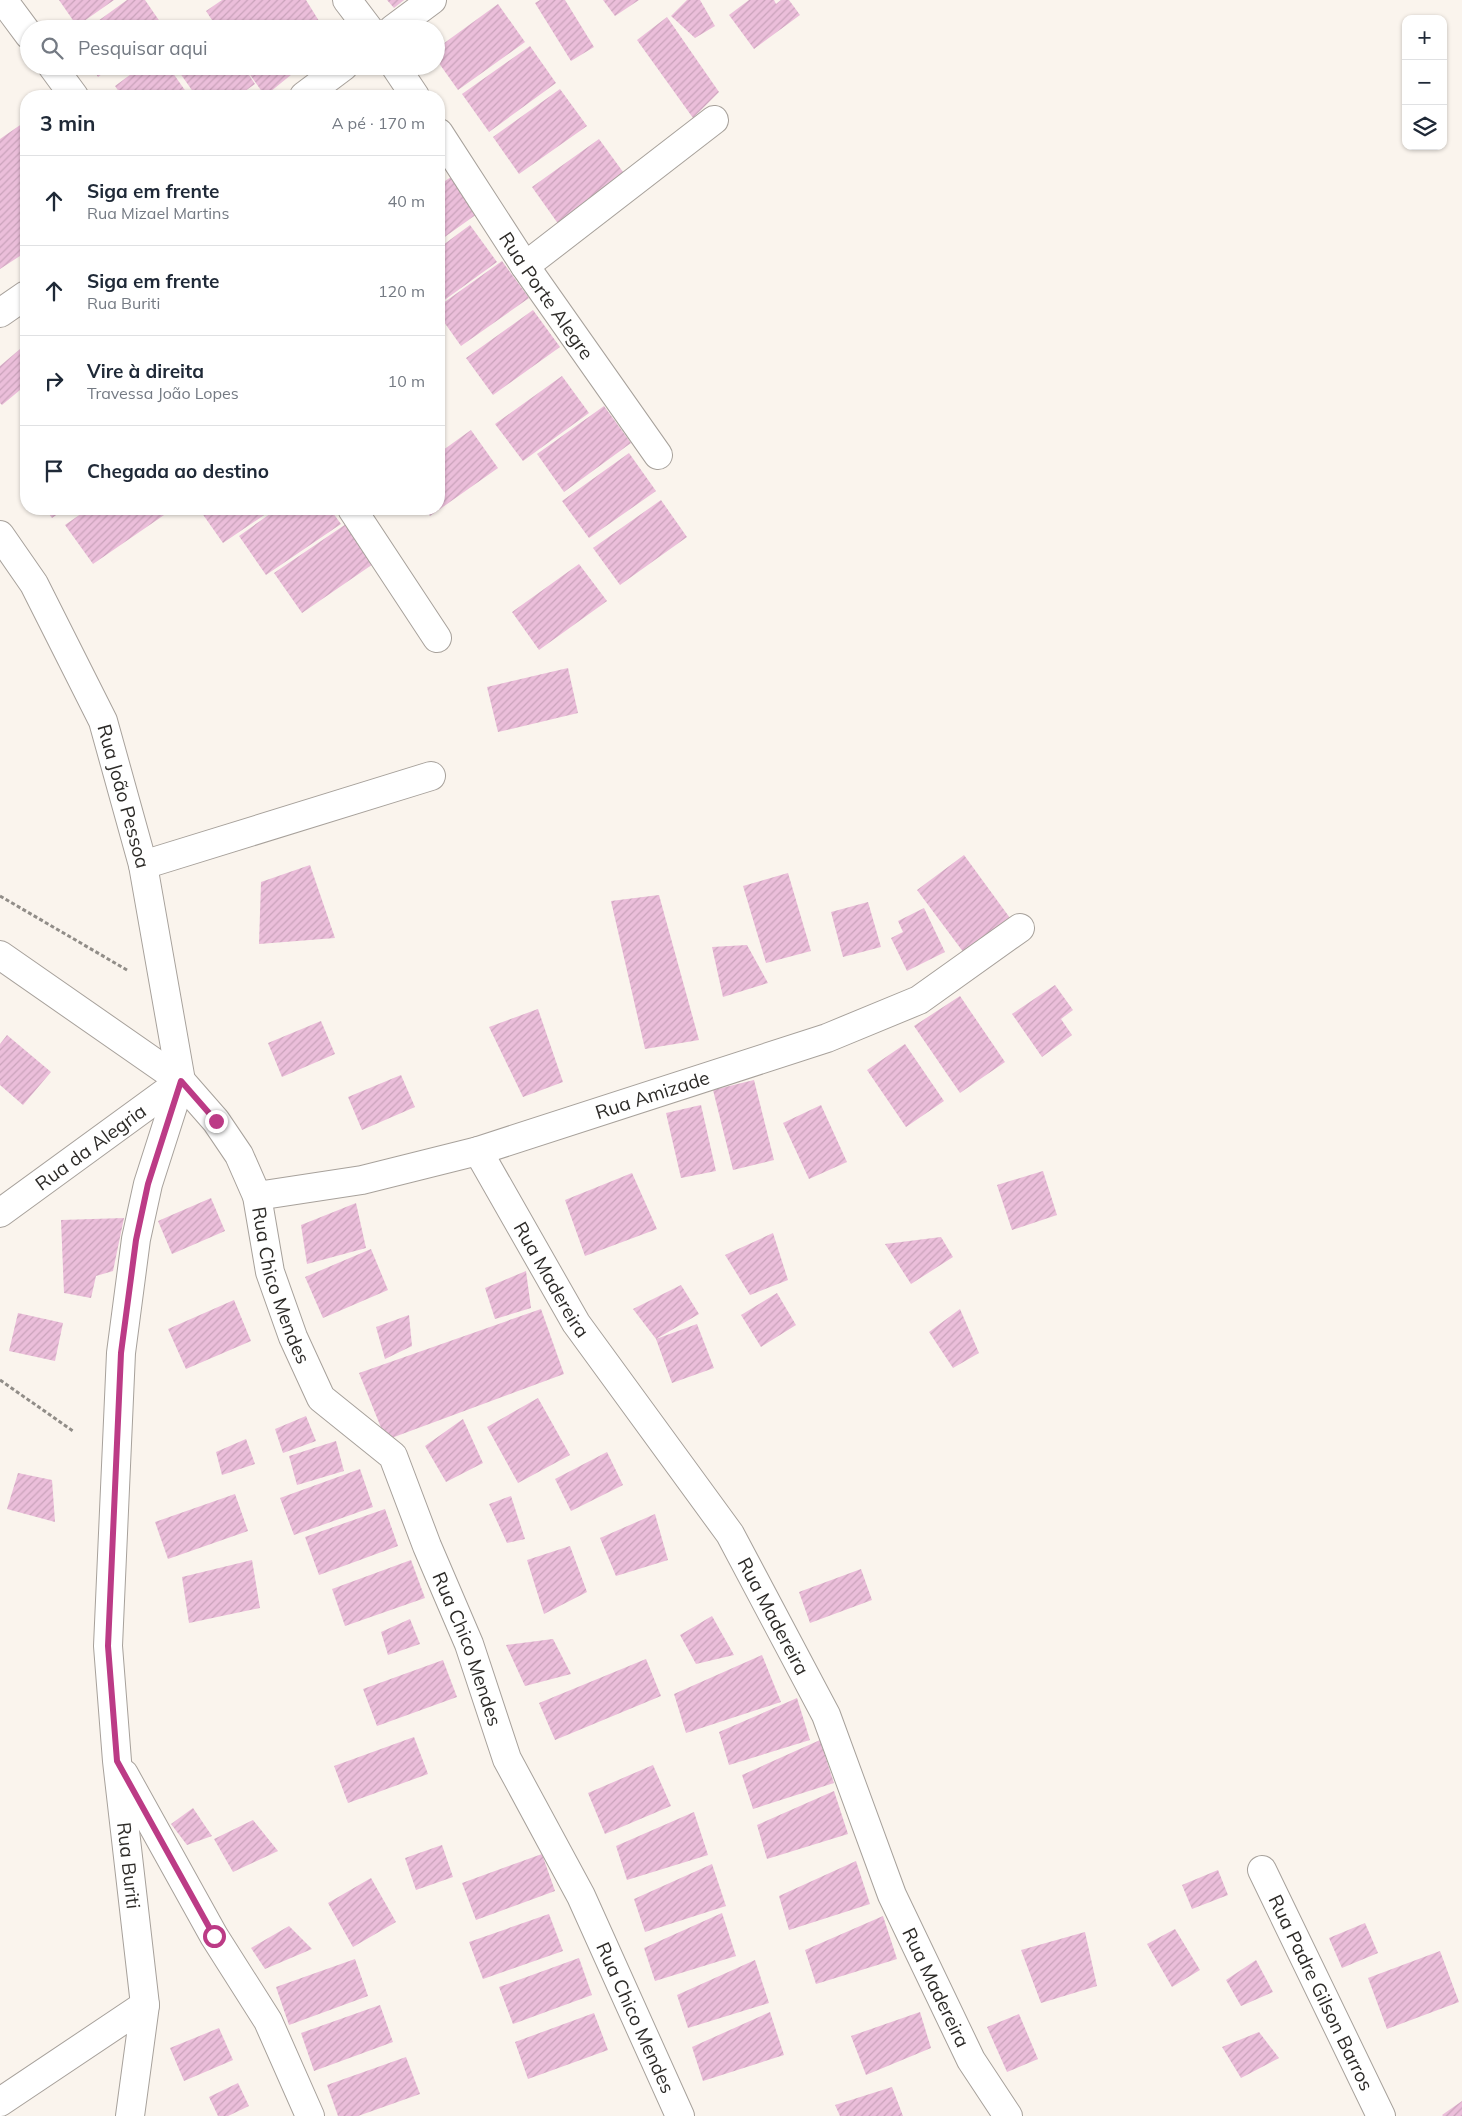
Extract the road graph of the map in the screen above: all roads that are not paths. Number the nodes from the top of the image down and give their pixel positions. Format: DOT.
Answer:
graph roads {
  1 [pos="4,0"];
  2 [pos="347,0"];
  3 [pos="432,0"];
  4 [pos="362,20"];
  5 [pos="405,20"];
  6 [pos="20,22"];
  7 [pos="59,75"];
  8 [pos="332,75"];
  9 [pos="401,75"];
  10 [pos="70,90"];
  11 [pos="312,90"];
  12 [pos="411,90"];
  13 [pos="714,120"];
  14 [pos="445,142"];
  15 [pos="525,266"];
  16 [pos="20,300"];
  17 [pos="0,313"];
  18 [pos="658,455"];
  19 [pos="356,515"];
  20 [pos="0,535"];
  21 [pos="437,638"];
  22 [pos="431,776"];
  23 [pos="143,865"];
  24 [pos="1020,928"];
  25 [pos="0,954"];
  26 [pos="181,1081"];
  27 [pos="478,1150"];
  28 [pos="257,1196"];
  29 [pos="0,1213"];
  30 [pos="117,1761"];
  31 [pos="1262,1870"];
  32 [pos="145,2005"];
  33 [pos="0,2102"];
  34 [pos="130,2116"];
  35 [pos="310,2116"];
  36 [pos="680,2116"];
  37 [pos="1008,2116"];
  38 [pos="1381,2116"];
  1 -- 6 [label="street"];
  2 -- 4 [label="street"];
  3 -- 5 [label="street"];
  7 -- 10 [label="street"];
  8 -- 11 [label="street"];
  9 -- 12 [label="street"];
  13 -- 15 [label="street"];
  14 -- 15 [label="street, Rua Porte Alegre"];
  15 -- 18 [label="street, Rua Porte Alegre"];
  16 -- 17 [label="street"];
  19 -- 21 [label="street"];
  20 -- 23 [label="street, Rua João Pessoa"];
  22 -- 23 [label="street"];
  23 -- 26 [label="street, Rua João Pessoa"];
  24 -- 27 [label="street, Rua Amizade"];
  25 -- 26 [label="street, Rua Chico Mendes"];
  26 -- 28 [label="street, Rua Chico Mendes"];
  26 -- 29 [label="street, Rua da Alegria"];
  26 -- 30 [label="street, Rua Buriti"];
  27 -- 28 [label="street, Rua Amizade"];
  27 -- 37 [label="street, Rua Madereira"];
  28 -- 36 [label="street, Rua Chico Mendes"];
  30 -- 32 [label="street, Rua Buriti"];
  30 -- 35 [label="street"];
  31 -- 38 [label="street, Rua Padre Gilson Barros"];
  32 -- 33 [label="street"];
  32 -- 34 [label="street, Rua Buriti"];
}
